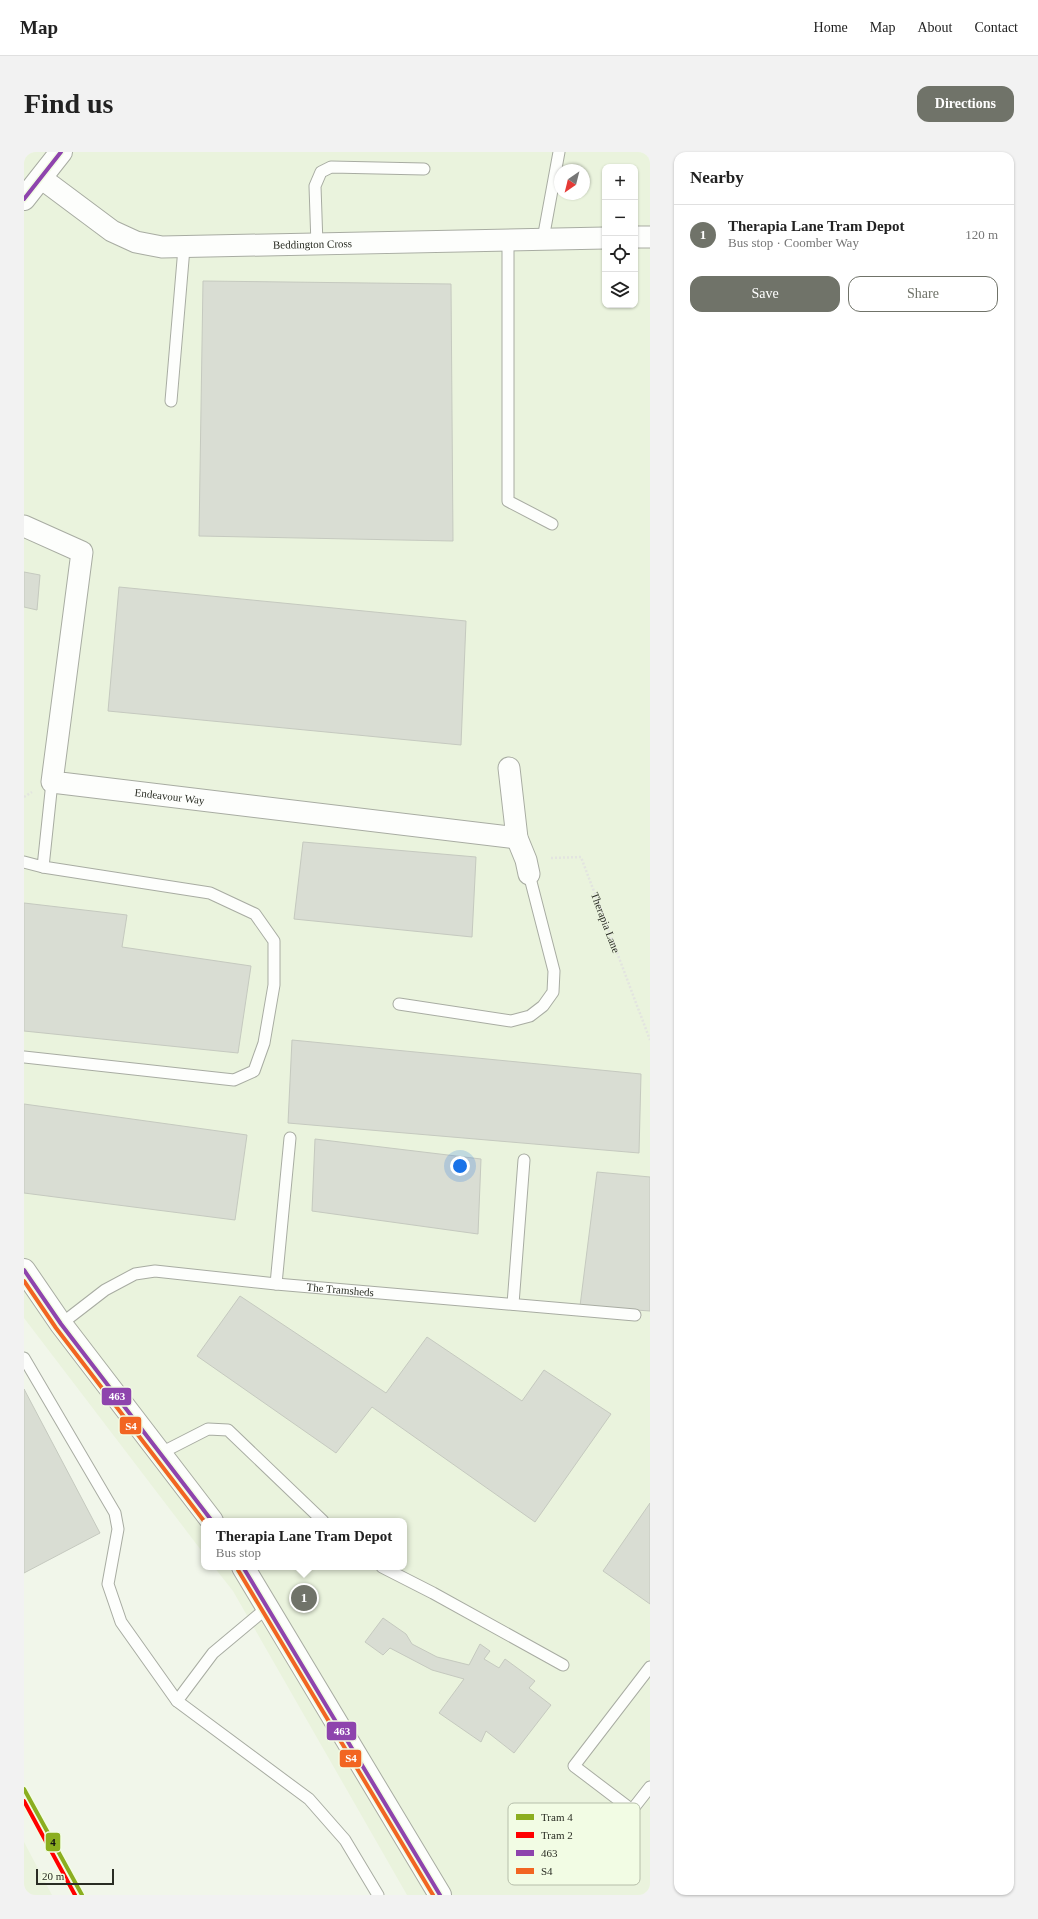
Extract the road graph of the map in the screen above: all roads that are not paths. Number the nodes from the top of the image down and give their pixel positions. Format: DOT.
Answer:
graph roads {
  1 [pos="61,152"];
  2 [pos="559,152"];
  3 [pos="424,169"];
  4 [pos="41,178"];
  5 [pos="24,199"];
  6 [pos="638,237"];
  7 [pos="650,237"];
  8 [pos="602,238"];
  9 [pos="508,240"];
  10 [pos="543,240"];
  11 [pos="317,245"];
  12 [pos="184,248"];
  13 [pos="171,401"];
  14 [pos="552,524"];
  15 [pos="24,526"];
  16 [pos="509,768"];
  17 [pos="52,782"];
  18 [pos="518,838"];
  19 [pos="24,862"];
  20 [pos="43,867"];
  21 [pos="528,867"];
  22 [pos="400,1004"];
  23 [pos="24,1057"];
  24 [pos="290,1138"];
  25 [pos="524,1160"];
  26 [pos="24,1270"];
  27 [pos="276,1284"];
  28 [pos="513,1304"];
  29 [pos="635,1315"];
  30 [pos="61,1324"];
  31 [pos="24,1358"];
  32 [pos="161,1452"];
  33 [pos="210,1518"];
  34 [pos="320,1518"];
  35 [pos="245,1570"];
  36 [pos="388,1570"];
  37 [pos="268,1607"];
  38 [pos="563,1665"];
  39 [pos="650,1667"];
  40 [pos="177,1701"];
  41 [pos="650,1787"];
  42 [pos="623,1803"];
  43 [pos="637,1803"];
  44 [pos="378,1895"];
  45 [pos="440,1895"];
  1 -- 4 [label="street"];
  2 -- 10 [label="lane"];
  3 -- 11 [label="lane"];
  4 -- 5 [label="street"];
  4 -- 12 [label="street, Beddington Cross"];
  6 -- 7 [label="street"];
  8 -- 10 [label="street, Beddington Cross"];
  9 -- 10 [label="street, Beddington Cross"];
  9 -- 11 [label="street, Beddington Cross"];
  9 -- 14 [label="lane"];
  11 -- 12 [label="street, Beddington Cross"];
  12 -- 13 [label="lane"];
  15 -- 17 [label="street"];
  16 -- 18 [label="street"];
  17 -- 18 [label="street, Endeavour Way"];
  17 -- 20 [label="lane"];
  18 -- 21 [label="street"];
  19 -- 20 [label="lane"];
  20 -- 23 [label="lane"];
  21 -- 22 [label="lane"];
  24 -- 27 [label="lane"];
  25 -- 28 [label="lane"];
  26 -- 30 [label="street"];
  27 -- 28 [label="lane, The Tramsheds"];
  27 -- 30 [label="lane, The Tramsheds"];
  28 -- 29 [label="lane, The Tramsheds"];
  30 -- 32 [label="street"];
  31 -- 40 [label="lane"];
  32 -- 33 [label="street"];
  32 -- 34 [label="lane"];
  35 -- 37 [label="street"];
  36 -- 38 [label="lane"];
  37 -- 40 [label="lane"];
  37 -- 45 [label="street"];
  39 -- 42 [label="lane"];
  40 -- 44 [label="lane"];
  41 -- 43 [label="lane"];
}
